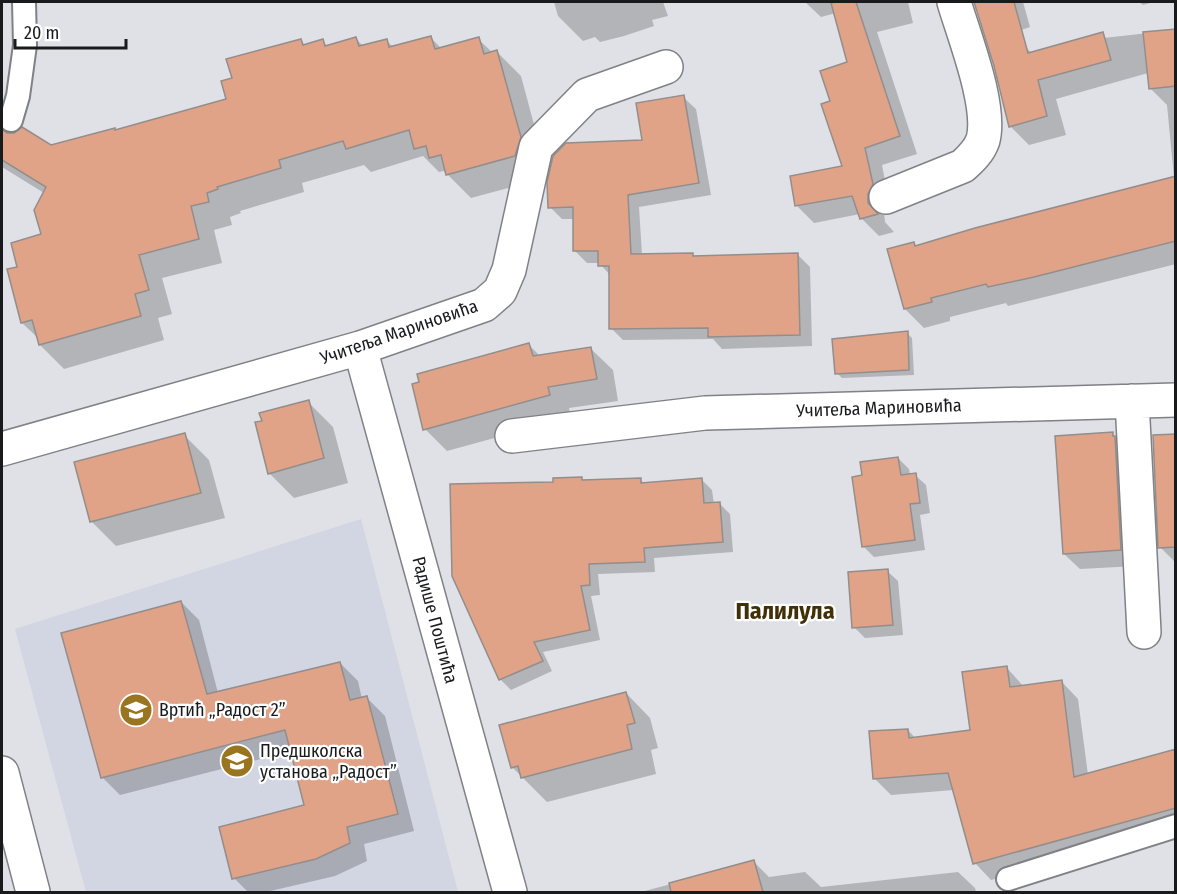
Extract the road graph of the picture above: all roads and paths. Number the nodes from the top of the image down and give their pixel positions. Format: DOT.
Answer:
graph roads {
  1 [pos="24,2"];
  2 [pos="954,2"];
  3 [pos="666,67"];
  4 [pos="11,120"];
  5 [pos="886,197"];
  6 [pos="360,348"];
  7 [pos="1176,400"];
  8 [pos="1132,401"];
  9 [pos="512,436"];
  10 [pos="2,449"];
  11 [pos="1144,632"];
  12 [pos="2,773"];
  13 [pos="1176,826"];
  14 [pos="1008,879"];
  15 [pos="33,892"];
  16 [pos="510,892"];
  1 -- 4 [label="lane"];
  2 -- 5 [label="street"];
  3 -- 6 [label="street, Учитеља Мариновића"];
  6 -- 10 [label="street, Учитеља Мариновића"];
  6 -- 16 [label="street, Радише Поштића"];
  7 -- 8 [label="street, Учитеља Мариновића"];
  8 -- 9 [label="street, Учитеља Мариновића"];
  8 -- 11 [label="street"];
  12 -- 15 [label="street"];
  13 -- 14 [label="lane"];
}
